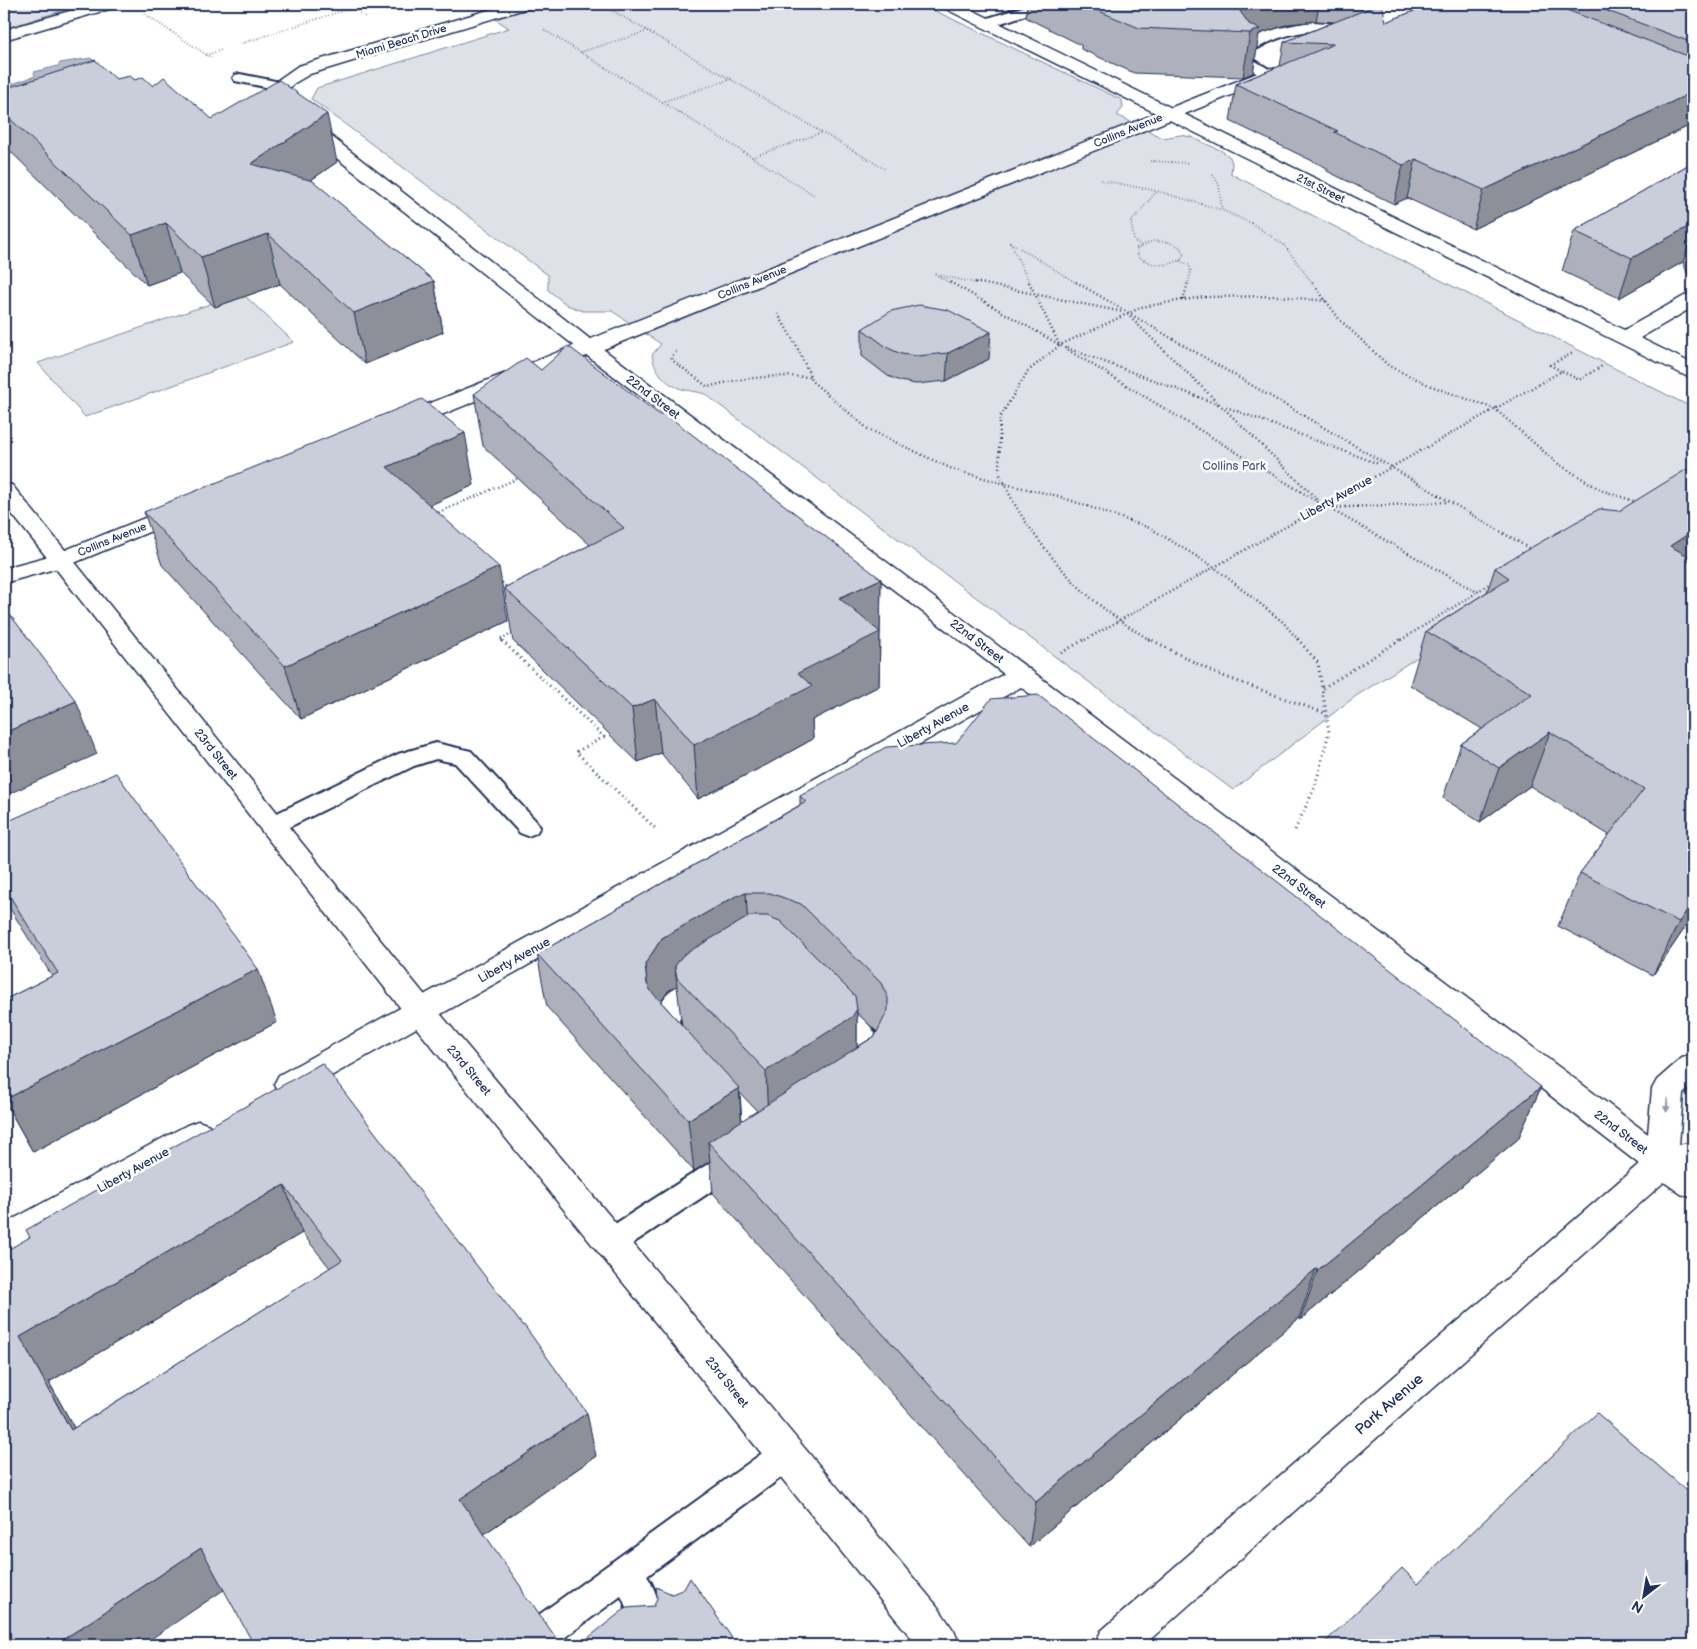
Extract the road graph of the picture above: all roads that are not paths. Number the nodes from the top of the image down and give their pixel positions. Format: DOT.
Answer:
graph roads {
  1 [pos="110,4"];
  2 [pos="525,4"];
  3 [pos="948,4"];
  4 [pos="1045,4"];
  5 [pos="988,23"];
  6 [pos="1370,33"];
  7 [pos="4,35"];
  8 [pos="1339,45"];
  9 [pos="1285,67"];
  10 [pos="1267,74"];
  11 [pos="240,78"];
  12 [pos="280,86"];
  13 [pos="1169,113"];
  14 [pos="1693,299"];
  15 [pos="1624,338"];
  16 [pos="588,348"];
  17 [pos="1693,372"];
  18 [pos="379,431"];
  19 [pos="4,490"];
  20 [pos="198,504"];
  21 [pos="61,560"];
  22 [pos="4,576"];
  23 [pos="4,593"];
  24 [pos="1022,675"];
  25 [pos="273,825"];
  26 [pos="528,827"];
  27 [pos="725,972"];
  28 [pos="821,995"];
  29 [pos="421,1012"];
  30 [pos="688,1057"];
  31 [pos="1693,1067"];
  32 [pos="847,1090"];
  33 [pos="270,1094"];
  34 [pos="219,1123"];
  35 [pos="758,1147"];
  36 [pos="1678,1160"];
  37 [pos="1693,1184"];
  38 [pos="4,1240"];
  39 [pos="611,1242"];
  40 [pos="786,1455"];
  41 [pos="633,1585"];
  42 [pos="671,1611"];
  43 [pos="552,1626"];
  44 [pos="646,1638"];
  45 [pos="940,1645"];
  46 [pos="1115,1645"];
  1 -- 7 [label="street"];
  2 -- 12 [label="street, Miami Beach Drive"];
  3 -- 5 [label="street, 21st Street"];
  4 -- 5 [label="lane"];
  5 -- 13 [label="street, 21st Street"];
  6 -- 8 [label="street"];
  6 -- 10 [label="lane"];
  9 -- 10 [label="street, Collins Avenue"];
  10 -- 13 [label="street, Collins Avenue"];
  11 -- 12 [label="lane"];
  12 -- 16 [label="street, 22nd Street"];
  13 -- 15 [label="street, 21st Street"];
  13 -- 16 [label="street, Collins Avenue"];
  14 -- 15 [label="street"];
  15 -- 17 [label="street, 21st Street"];
  16 -- 18 [label="street, Collins Avenue"];
  16 -- 24 [label="street, 22nd Street"];
  19 -- 21 [label="street, 23rd Street"];
  20 -- 21 [label="street, Collins Avenue"];
  21 -- 22 [label="street, Collins Avenue"];
  21 -- 23 [label="street, Collins Avenue"];
  21 -- 25 [label="street, 23rd Street"];
  24 -- 29 [label="street, Liberty Avenue"];
  24 -- 36 [label="street, 22nd Street"];
  25 -- 26 [label="lane"];
  25 -- 29 [label="street, 23rd Street"];
  27 -- 30 [label="lane"];
  28 -- 32 [label="lane"];
  29 -- 33 [label="street, Liberty Avenue"];
  29 -- 39 [label="street, 23rd Street"];
  31 -- 36 [label="street, one-way"];
  34 -- 38 [label="street, Liberty Avenue"];
  35 -- 39 [label="lane"];
  36 -- 37 [label="street, 22nd Street"];
  36 -- 46 [label="street, Park Avenue"];
  39 -- 40 [label="street, 23rd Street"];
  40 -- 41 [label="lane"];
  40 -- 45 [label="street, 23rd Street"];
  41 -- 42 [label="lane"];
  41 -- 43 [label="lane"];
  41 -- 44 [label="lane"];
}
